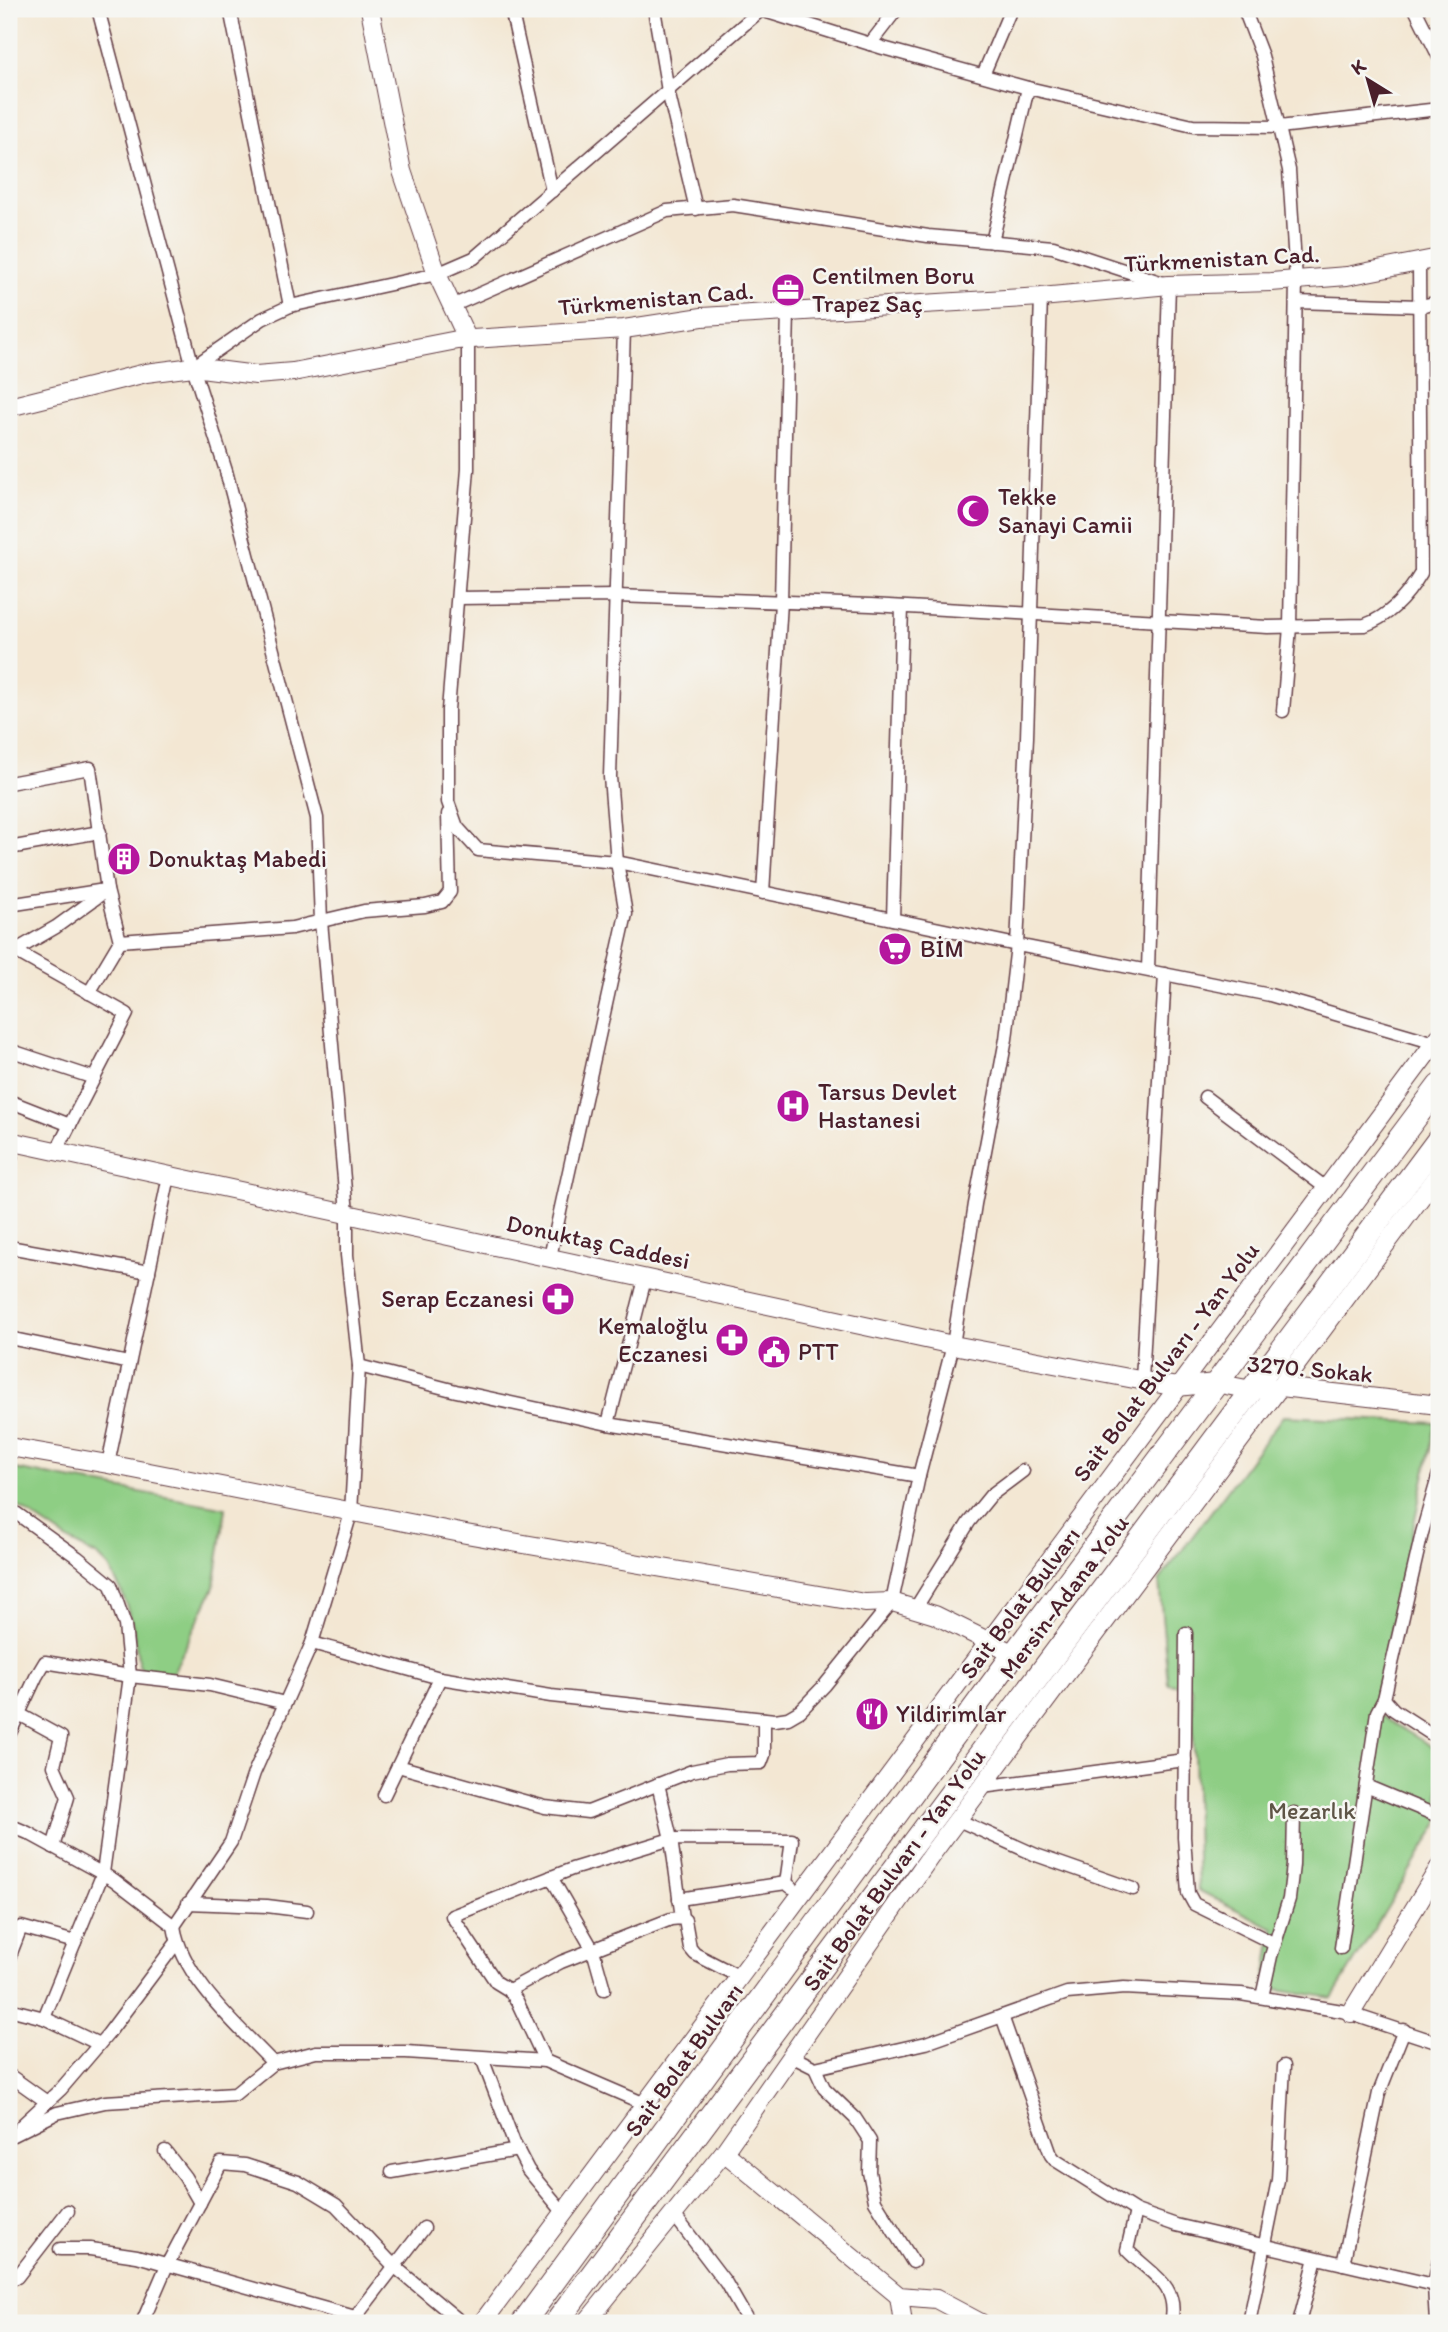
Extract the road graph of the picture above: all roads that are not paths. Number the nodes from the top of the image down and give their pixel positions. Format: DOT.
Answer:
graph roads {
  1 [pos="98,9"];
  2 [pos="230,9"];
  3 [pos="370,9"];
  4 [pos="511,9"];
  5 [pos="654,9"];
  6 [pos="761,9"];
  7 [pos="897,9"];
  8 [pos="1011,9"];
  9 [pos="1244,9"];
  10 [pos="1415,9"];
  11 [pos="870,44"];
  12 [pos="1439,57"];
  13 [pos="983,75"];
  14 [pos="1028,88"];
  15 [pos="668,91"];
  16 [pos="1439,109"];
  17 [pos="1279,127"];
  18 [pos="552,191"];
  19 [pos="696,209"];
  20 [pos="992,242"];
  21 [pos="1439,258"];
  22 [pos="1419,262"];
  23 [pos="437,274"];
  24 [pos="1296,280"];
  25 [pos="1169,285"];
  26 [pos="1041,297"];
  27 [pos="1296,302"];
  28 [pos="1439,302"];
  29 [pos="290,306"];
  30 [pos="452,306"];
  31 [pos="1420,306"];
  32 [pos="788,312"];
  33 [pos="624,329"];
  34 [pos="468,340"];
  35 [pos="193,367"];
  36 [pos="9,407"];
  37 [pos="615,596"];
  38 [pos="458,598"];
  39 [pos="781,602"];
  40 [pos="902,607"];
  41 [pos="1031,614"];
  42 [pos="1160,621"];
  43 [pos="1290,627"];
  44 [pos="1283,711"];
  45 [pos="9,783"];
  46 [pos="448,802"];
  47 [pos="100,832"];
  48 [pos="9,848"];
  49 [pos="617,862"];
  50 [pos="107,890"];
  51 [pos="763,892"];
  52 [pos="9,905"];
  53 [pos="893,919"];
  54 [pos="321,921"];
  55 [pos="120,941"];
  56 [pos="1017,945"];
  57 [pos="12,953"];
  58 [pos="1148,971"];
  59 [pos="1165,974"];
  60 [pos="89,993"];
  61 [pos="1437,1040"];
  62 [pos="9,1050"];
  63 [pos="94,1079"];
  64 [pos="1439,1086"];
  65 [pos="1205,1097"];
  66 [pos="9,1101"];
  67 [pos="70,1125"];
  68 [pos="1439,1139"];
  69 [pos="11,1142"];
  70 [pos="56,1152"];
  71 [pos="9,1167"];
  72 [pos="1439,1173"];
  73 [pos="169,1176"];
  74 [pos="1326,1188"];
  75 [pos="347,1213"];
  76 [pos="9,1247"];
  77 [pos="551,1257"];
  78 [pos="149,1272"];
  79 [pos="645,1279"];
  80 [pos="9,1338"];
  81 [pos="953,1345"];
  82 [pos="129,1363"];
  83 [pos="359,1366"];
  84 [pos="1142,1380"];
  85 [pos="1215,1383"];
  86 [pos="1177,1387"];
  87 [pos="1281,1387"];
  88 [pos="1252,1390"];
  89 [pos="1439,1405"];
  90 [pos="608,1424"];
  91 [pos="9,1447"];
  92 [pos="108,1464"];
  93 [pos="1023,1471"];
  94 [pos="1439,1474"];
  95 [pos="919,1476"];
  96 [pos="9,1508"];
  97 [pos="351,1513"];
  98 [pos="891,1602"];
  99 [pos="915,1609"];
  100 [pos="1186,1633"];
  101 [pos="990,1640"];
  102 [pos="312,1643"];
  103 [pos="1014,1654"];
  104 [pos="130,1676"];
  105 [pos="440,1678"];
  106 [pos="1384,1699"];
  107 [pos="285,1703"];
  108 [pos="19,1714"];
  109 [pos="764,1719"];
  110 [pos="9,1735"];
  111 [pos="1439,1739"];
  112 [pos="1185,1760"];
  113 [pos="398,1766"];
  114 [pos="658,1784"];
  115 [pos="1366,1786"];
  116 [pos="982,1787"];
  117 [pos="384,1795"];
  118 [pos="1294,1813"];
  119 [pos="1433,1814"];
  120 [pos="958,1820"];
  121 [pos="9,1825"];
  122 [pos="671,1839"];
  123 [pos="53,1847"];
  124 [pos="1439,1868"];
  125 [pos="103,1873"];
  126 [pos="551,1877"];
  127 [pos="786,1883"];
  128 [pos="1133,1889"];
  129 [pos="801,1894"];
  130 [pos="679,1899"];
  131 [pos="187,1903"];
  132 [pos="307,1911"];
  133 [pos="681,1918"];
  134 [pos="174,1926"];
  135 [pos="75,1942"];
  136 [pos="177,1942"];
  137 [pos="1275,1944"];
  138 [pos="1341,1948"];
  139 [pos="593,1950"];
  140 [pos="9,1958"];
  141 [pos="740,1977"];
  142 [pos="604,1989"];
  143 [pos="509,1990"];
  144 [pos="1262,1997"];
  145 [pos="9,2009"];
  146 [pos="1351,2013"];
  147 [pos="1002,2016"];
  148 [pos="44,2018"];
  149 [pos="1404,2030"];
  150 [pos="1439,2043"];
  151 [pos="99,2044"];
  152 [pos="791,2056"];
  153 [pos="482,2058"];
  154 [pos="545,2061"];
  155 [pos="273,2063"];
  156 [pos="1284,2066"];
  157 [pos="815,2068"];
  158 [pos="9,2075"];
  159 [pos="47,2102"];
  160 [pos="645,2104"];
  161 [pos="10,2134"];
  162 [pos="518,2150"];
  163 [pos="165,2151"];
  164 [pos="724,2152"];
  165 [pos="392,2172"];
  166 [pos="200,2203"];
  167 [pos="68,2211"];
  168 [pos="1136,2211"];
  169 [pos="564,2213"];
  170 [pos="675,2216"];
  171 [pos="424,2228"];
  172 [pos="1266,2246"];
  173 [pos="60,2249"];
  174 [pos="1316,2258"];
  175 [pos="1439,2260"];
  176 [pos="913,2262"];
  177 [pos="1343,2264"];
  178 [pos="167,2265"];
  179 [pos="394,2266"];
  180 [pos="9,2280"];
  181 [pos="1434,2285"];
  182 [pos="899,2296"];
  183 [pos="353,2320"];
  184 [pos="1434,2322"];
  185 [pos="142,2323"];
  186 [pos="462,2323"];
  187 [pos="482,2323"];
  188 [pos="523,2323"];
  189 [pos="556,2323"];
  190 [pos="586,2323"];
  191 [pos="749,2323"];
  192 [pos="903,2323"];
  193 [pos="982,2323"];
  194 [pos="1171,2323"];
  195 [pos="1249,2323"];
  196 [pos="1299,2323"];
  1 -- 35 [label="street"];
  2 -- 29 [label="street"];
  3 -- 23 [label="street"];
  4 -- 18 [label="street"];
  5 -- 15 [label="street"];
  6 -- 11 [label="street"];
  6 -- 15 [label="street"];
  7 -- 11 [label="street"];
  8 -- 13 [label="street"];
  9 -- 17 [label="street"];
  10 -- 12 [label="street"];
  11 -- 13 [label="street"];
  13 -- 14 [label="street"];
  14 -- 17 [label="street"];
  14 -- 20 [label="street"];
  15 -- 18 [label="street"];
  15 -- 19 [label="street"];
  16 -- 17 [label="street"];
  17 -- 24 [label="street"];
  18 -- 23 [label="street"];
  19 -- 20 [label="street"];
  19 -- 30 [label="street"];
  20 -- 25 [label="street"];
  21 -- 22 [label="street, Türkmenistan Cad."];
  22 -- 24 [label="street, Türkmenistan Cad."];
  22 -- 31 [label="street"];
  23 -- 29 [label="street"];
  23 -- 30 [label="street"];
  24 -- 25 [label="street, Türkmenistan Cad."];
  24 -- 27 [label="street"];
  25 -- 26 [label="street, Türkmenistan Cad."];
  25 -- 42 [label="street"];
  26 -- 32 [label="street, Türkmenistan Cad."];
  26 -- 41 [label="street"];
  27 -- 31 [label="street"];
  27 -- 43 [label="street"];
  28 -- 31 [label="street"];
  29 -- 35 [label="street"];
  30 -- 34 [label="street"];
  31 -- 43 [label="street"];
  32 -- 33 [label="street, Türkmenistan Cad."];
  32 -- 39 [label="street"];
  33 -- 34 [label="street, Türkmenistan Cad."];
  33 -- 37 [label="street"];
  34 -- 35 [label="street, Türkmenistan Cad."];
  34 -- 38 [label="street"];
  35 -- 36 [label="street, Türkmenistan Cad."];
  35 -- 54 [label="street"];
  37 -- 38 [label="street"];
  37 -- 39 [label="street"];
  37 -- 49 [label="street"];
  38 -- 46 [label="street"];
  39 -- 40 [label="street"];
  39 -- 51 [label="street"];
  40 -- 41 [label="street"];
  40 -- 53 [label="street"];
  41 -- 42 [label="street"];
  41 -- 56 [label="street"];
  42 -- 43 [label="street"];
  42 -- 58 [label="street"];
  43 -- 44 [label="street"];
  45 -- 47 [label="street"];
  46 -- 49 [label="street"];
  46 -- 54 [label="street"];
  47 -- 48 [label="street"];
  47 -- 50 [label="street"];
  49 -- 51 [label="street"];
  49 -- 77 [label="street"];
  50 -- 52 [label="street"];
  50 -- 55 [label="street"];
  50 -- 57 [label="street"];
  51 -- 53 [label="street"];
  53 -- 56 [label="street"];
  54 -- 55 [label="street"];
  54 -- 75 [label="street"];
  55 -- 60 [label="street"];
  56 -- 58 [label="street"];
  56 -- 81 [label="street"];
  57 -- 60 [label="street"];
  58 -- 59 [label="street"];
  59 -- 61 [label="street"];
  59 -- 84 [label="street"];
  60 -- 63 [label="street"];
  61 -- 74 [label="street, Sait Bolat Bulvarı - Yan Yolu"];
  62 -- 63 [label="street"];
  63 -- 67 [label="street"];
  64 -- 85 [label="highway, Sait Bolat Bulvarı"];
  65 -- 74 [label="street"];
  66 -- 67 [label="street"];
  67 -- 70 [label="street"];
  68 -- 88 [label="highway, Mersin-Adana Yolu"];
  69 -- 70 [label="street, Donuktaş Caddesi"];
  69 -- 71 [label="street"];
  70 -- 73 [label="street, Donuktaş Caddesi"];
  72 -- 87 [label="street, Sait Bolat Bulvarı - Yan Yolu"];
  73 -- 75 [label="street, Donuktaş Caddesi"];
  73 -- 78 [label="street"];
  74 -- 86 [label="street, Sait Bolat Bulvarı - Yan Yolu"];
  75 -- 77 [label="street, Donuktaş Caddesi"];
  75 -- 83 [label="street"];
  76 -- 78 [label="street"];
  77 -- 79 [label="street, Donuktaş Caddesi"];
  78 -- 82 [label="street"];
  79 -- 81 [label="street, Donuktaş Caddesi"];
  79 -- 90 [label="street"];
  80 -- 82 [label="street"];
  81 -- 84 [label="street, Donuktaş Caddesi"];
  81 -- 95 [label="street"];
  82 -- 92 [label="street"];
  83 -- 90 [label="street"];
  83 -- 97 [label="street"];
  84 -- 86 [label="street, Donuktaş Caddesi"];
  85 -- 86 [label="street, 3270. Sokak"];
  85 -- 88 [label="street, 3270. Sokak"];
  85 -- 103 [label="highway, Sait Bolat Bulvarı"];
  86 -- 101 [label="street, Sait Bolat Bulvarı - Yan Yolu"];
  87 -- 88 [label="street, 3270. Sokak"];
  87 -- 89 [label="street, 3270. Sokak"];
  87 -- 116 [label="street, Sait Bolat Bulvarı - Yan Yolu"];
  88 -- 189 [label="highway, Mersin-Adana Yolu"];
  90 -- 95 [label="street"];
  91 -- 92 [label="street"];
  92 -- 97 [label="street"];
  93 -- 99 [label="street"];
  94 -- 106 [label="street"];
  95 -- 98 [label="street"];
  96 -- 104 [label="street"];
  97 -- 98 [label="street"];
  97 -- 102 [label="street"];
  98 -- 99 [label="street"];
  98 -- 109 [label="street"];
  99 -- 101 [label="street"];
  100 -- 112 [label="street"];
  101 -- 103 [label="street"];
  101 -- 129 [label="street, Sait Bolat Bulvarı - Yan Yolu"];
  102 -- 105 [label="street"];
  102 -- 107 [label="street"];
  103 -- 188 [label="highway, Sait Bolat Bulvarı"];
  104 -- 107 [label="street"];
  104 -- 108 [label="street"];
  104 -- 125 [label="street"];
  105 -- 109 [label="street"];
  105 -- 113 [label="street"];
  106 -- 111 [label="street"];
  106 -- 115 [label="street"];
  107 -- 131 [label="street"];
  108 -- 110 [label="street"];
  108 -- 123 [label="street"];
  109 -- 114 [label="street"];
  112 -- 116 [label="street"];
  112 -- 137 [label="street"];
  113 -- 114 [label="street"];
  113 -- 117 [label="street"];
  114 -- 122 [label="street"];
  115 -- 119 [label="street"];
  115 -- 138 [label="street"];
  116 -- 120 [label="street, Sait Bolat Bulvarı - Yan Yolu"];
  118 -- 137 [label="street"];
  120 -- 128 [label="street"];
  120 -- 152 [label="street, Sait Bolat Bulvarı - Yan Yolu"];
  121 -- 123 [label="street"];
  122 -- 126 [label="street"];
  122 -- 127 [label="street"];
  122 -- 130 [label="street"];
  123 -- 125 [label="street"];
  124 -- 146 [label="street"];
  125 -- 134 [label="street"];
  125 -- 135 [label="street"];
  126 -- 139 [label="street"];
  126 -- 143 [label="street"];
  127 -- 129 [label="street"];
  127 -- 130 [label="street"];
  129 -- 141 [label="street, Sait Bolat Bulvarı - Yan Yolu"];
  130 -- 133 [label="street"];
  131 -- 132 [label="street"];
  131 -- 134 [label="street"];
  133 -- 139 [label="street"];
  133 -- 141 [label="street"];
  134 -- 136 [label="street"];
  135 -- 140 [label="street"];
  135 -- 148 [label="street"];
  136 -- 151 [label="street"];
  136 -- 155 [label="street"];
  137 -- 144 [label="street"];
  139 -- 142 [label="street"];
  139 -- 143 [label="street"];
  141 -- 160 [label="street, Sait Bolat Bulvarı - Yan Yolu"];
  143 -- 154 [label="street"];
  144 -- 146 [label="street"];
  144 -- 147 [label="street"];
  145 -- 148 [label="street"];
  146 -- 149 [label="street"];
  147 -- 157 [label="street"];
  147 -- 168 [label="street"];
  148 -- 151 [label="street"];
  149 -- 150 [label="street"];
  149 -- 177 [label="street"];
  151 -- 159 [label="street"];
  152 -- 157 [label="street"];
  152 -- 164 [label="street, Sait Bolat Bulvarı - Yan Yolu"];
  153 -- 154 [label="street"];
  153 -- 155 [label="street"];
  153 -- 162 [label="street"];
  154 -- 160 [label="street"];
  155 -- 161 [label="street"];
  156 -- 172 [label="street"];
  157 -- 176 [label="street"];
  158 -- 159 [label="street"];
  159 -- 161 [label="street"];
  160 -- 169 [label="street, Sait Bolat Bulvarı - Yan Yolu"];
  162 -- 165 [label="street"];
  162 -- 169 [label="street"];
  163 -- 166 [label="street"];
  164 -- 170 [label="street, Sait Bolat Bulvarı - Yan Yolu"];
  164 -- 182 [label="street"];
  166 -- 178 [label="street"];
  166 -- 179 [label="street"];
  167 -- 180 [label="street"];
  168 -- 172 [label="street"];
  168 -- 194 [label="street"];
  169 -- 187 [label="street, Sait Bolat Bulvarı - Yan Yolu"];
  170 -- 190 [label="street, Sait Bolat Bulvarı - Yan Yolu"];
  170 -- 191 [label="street"];
  171 -- 179 [label="street"];
  172 -- 174 [label="street"];
  172 -- 195 [label="street"];
  173 -- 178 [label="street"];
  174 -- 177 [label="street"];
  174 -- 196 [label="street"];
  175 -- 181 [label="street"];
  177 -- 181 [label="street"];
  178 -- 183 [label="street"];
  178 -- 185 [label="street"];
  179 -- 183 [label="street"];
  179 -- 186 [label="street"];
  181 -- 184 [label="street"];
  182 -- 192 [label="street"];
  182 -- 193 [label="street"];
}
